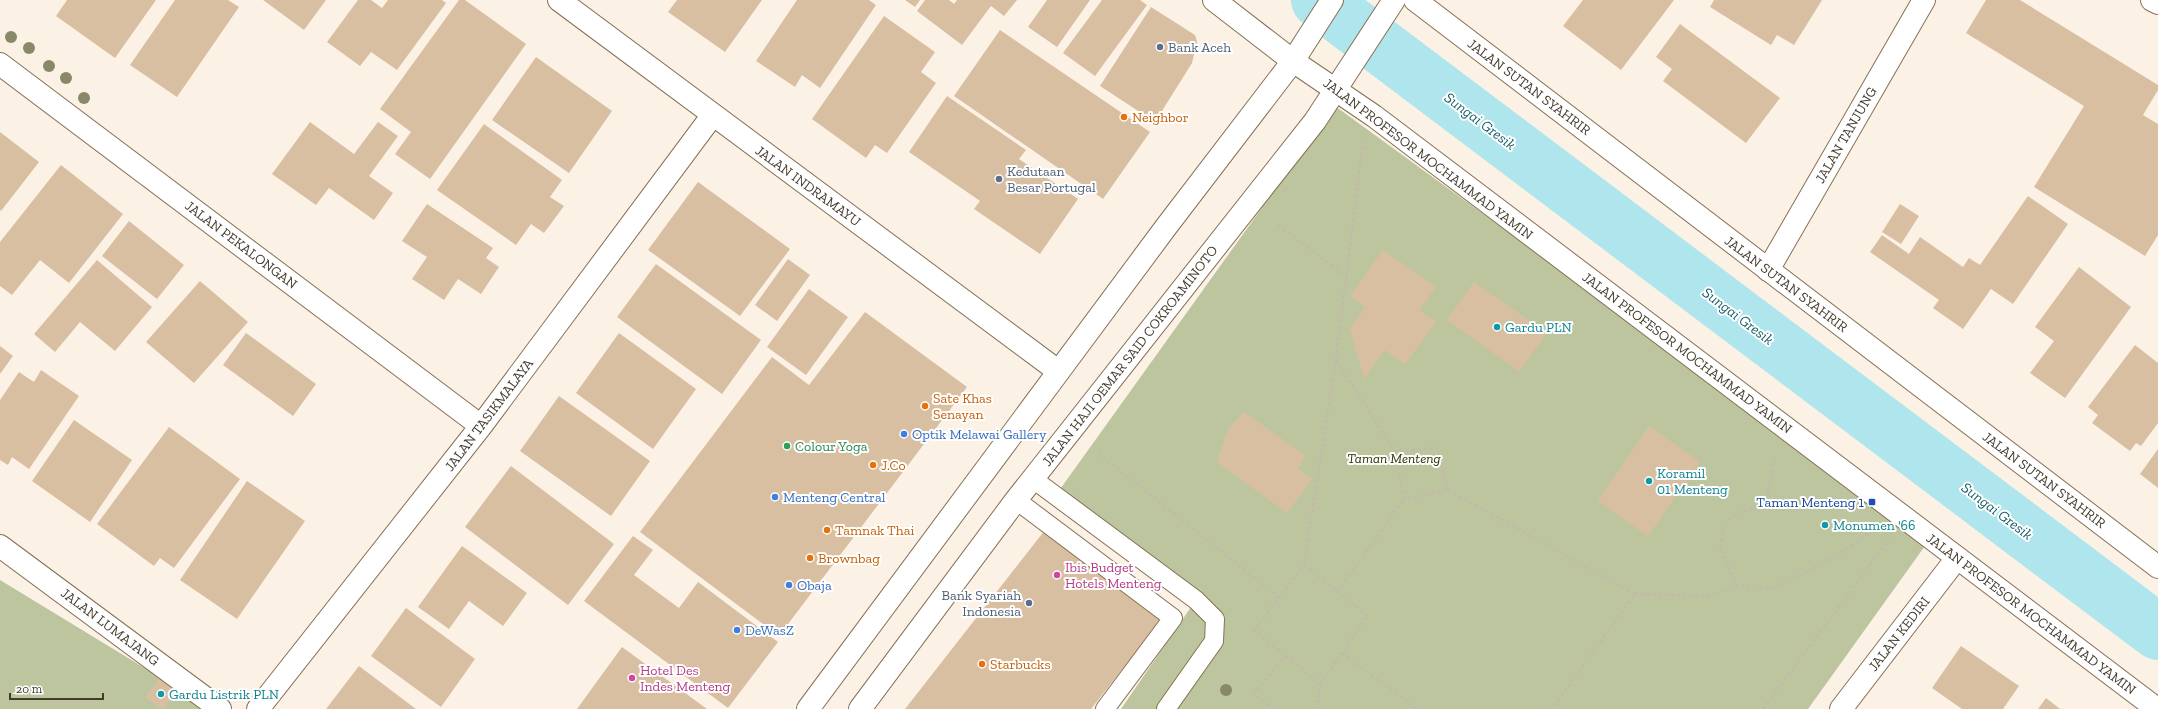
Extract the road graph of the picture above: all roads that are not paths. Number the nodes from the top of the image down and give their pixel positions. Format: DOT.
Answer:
graph roads {
  1 [pos="559,0"];
  2 [pos="1214,0"];
  3 [pos="1332,0"];
  4 [pos="1394,0"];
  5 [pos="1415,0"];
  6 [pos="1924,0"];
  7 [pos="2152,0"];
  8 [pos="2158,3"];
  9 [pos="1297,55"];
  10 [pos="0,64"];
  11 [pos="1340,85"];
  12 [pos="712,116"];
  13 [pos="1768,270"];
  14 [pos="1058,371"];
  15 [pos="481,426"];
  16 [pos="1033,479"];
  17 [pos="1016,500"];
  18 [pos="0,546"];
  19 [pos="1957,558"];
  20 [pos="2158,567"];
  21 [pos="220,709"];
  22 [pos="258,709"];
  23 [pos="808,709"];
  24 [pos="860,709"];
  25 [pos="1105,709"];
  26 [pos="1166,709"];
  27 [pos="1841,709"];
  28 [pos="2157,709"];
  1 -- 12 [label="street, JALAN INDRAMAYU"];
  2 -- 9 [label="street, JALAN PROFESOR MOCHAMMAD YAMIN"];
  3 -- 9 [label="street"];
  4 -- 11 [label="street, JALAN HAJI OEMAR SAID COKROAMINOTO"];
  5 -- 13 [label="street, JALAN SUTAN SYAHRIR"];
  6 -- 13 [label="street, JALAN TANJUNG"];
  7 -- 8 [label="street"];
  9 -- 11 [label="street, JALAN PROFESOR MOCHAMMAD YAMIN"];
  9 -- 14 [label="street"];
  10 -- 15 [label="street, JALAN PEKALONGAN"];
  11 -- 16 [label="street, JALAN HAJI OEMAR SAID COKROAMINOTO"];
  11 -- 19 [label="street, JALAN PROFESOR MOCHAMMAD YAMIN"];
  12 -- 14 [label="street, JALAN INDRAMAYU"];
  12 -- 15 [label="street, JALAN TASIKMALAYA"];
  13 -- 20 [label="street, JALAN SUTAN SYAHRIR"];
  14 -- 23 [label="street"];
  15 -- 22 [label="street, JALAN TASIKMALAYA"];
  16 -- 17 [label="street, JALAN HAJI OEMAR SAID COKROAMINOTO"];
  16 -- 26 [label="lane"];
  17 -- 24 [label="street, JALAN HAJI OEMAR SAID COKROAMINOTO"];
  17 -- 25 [label="lane"];
  18 -- 21 [label="street, JALAN LUMAJANG"];
  19 -- 27 [label="street, JALAN KEDIRI"];
  19 -- 28 [label="street, JALAN PROFESOR MOCHAMMAD YAMIN"];
}
